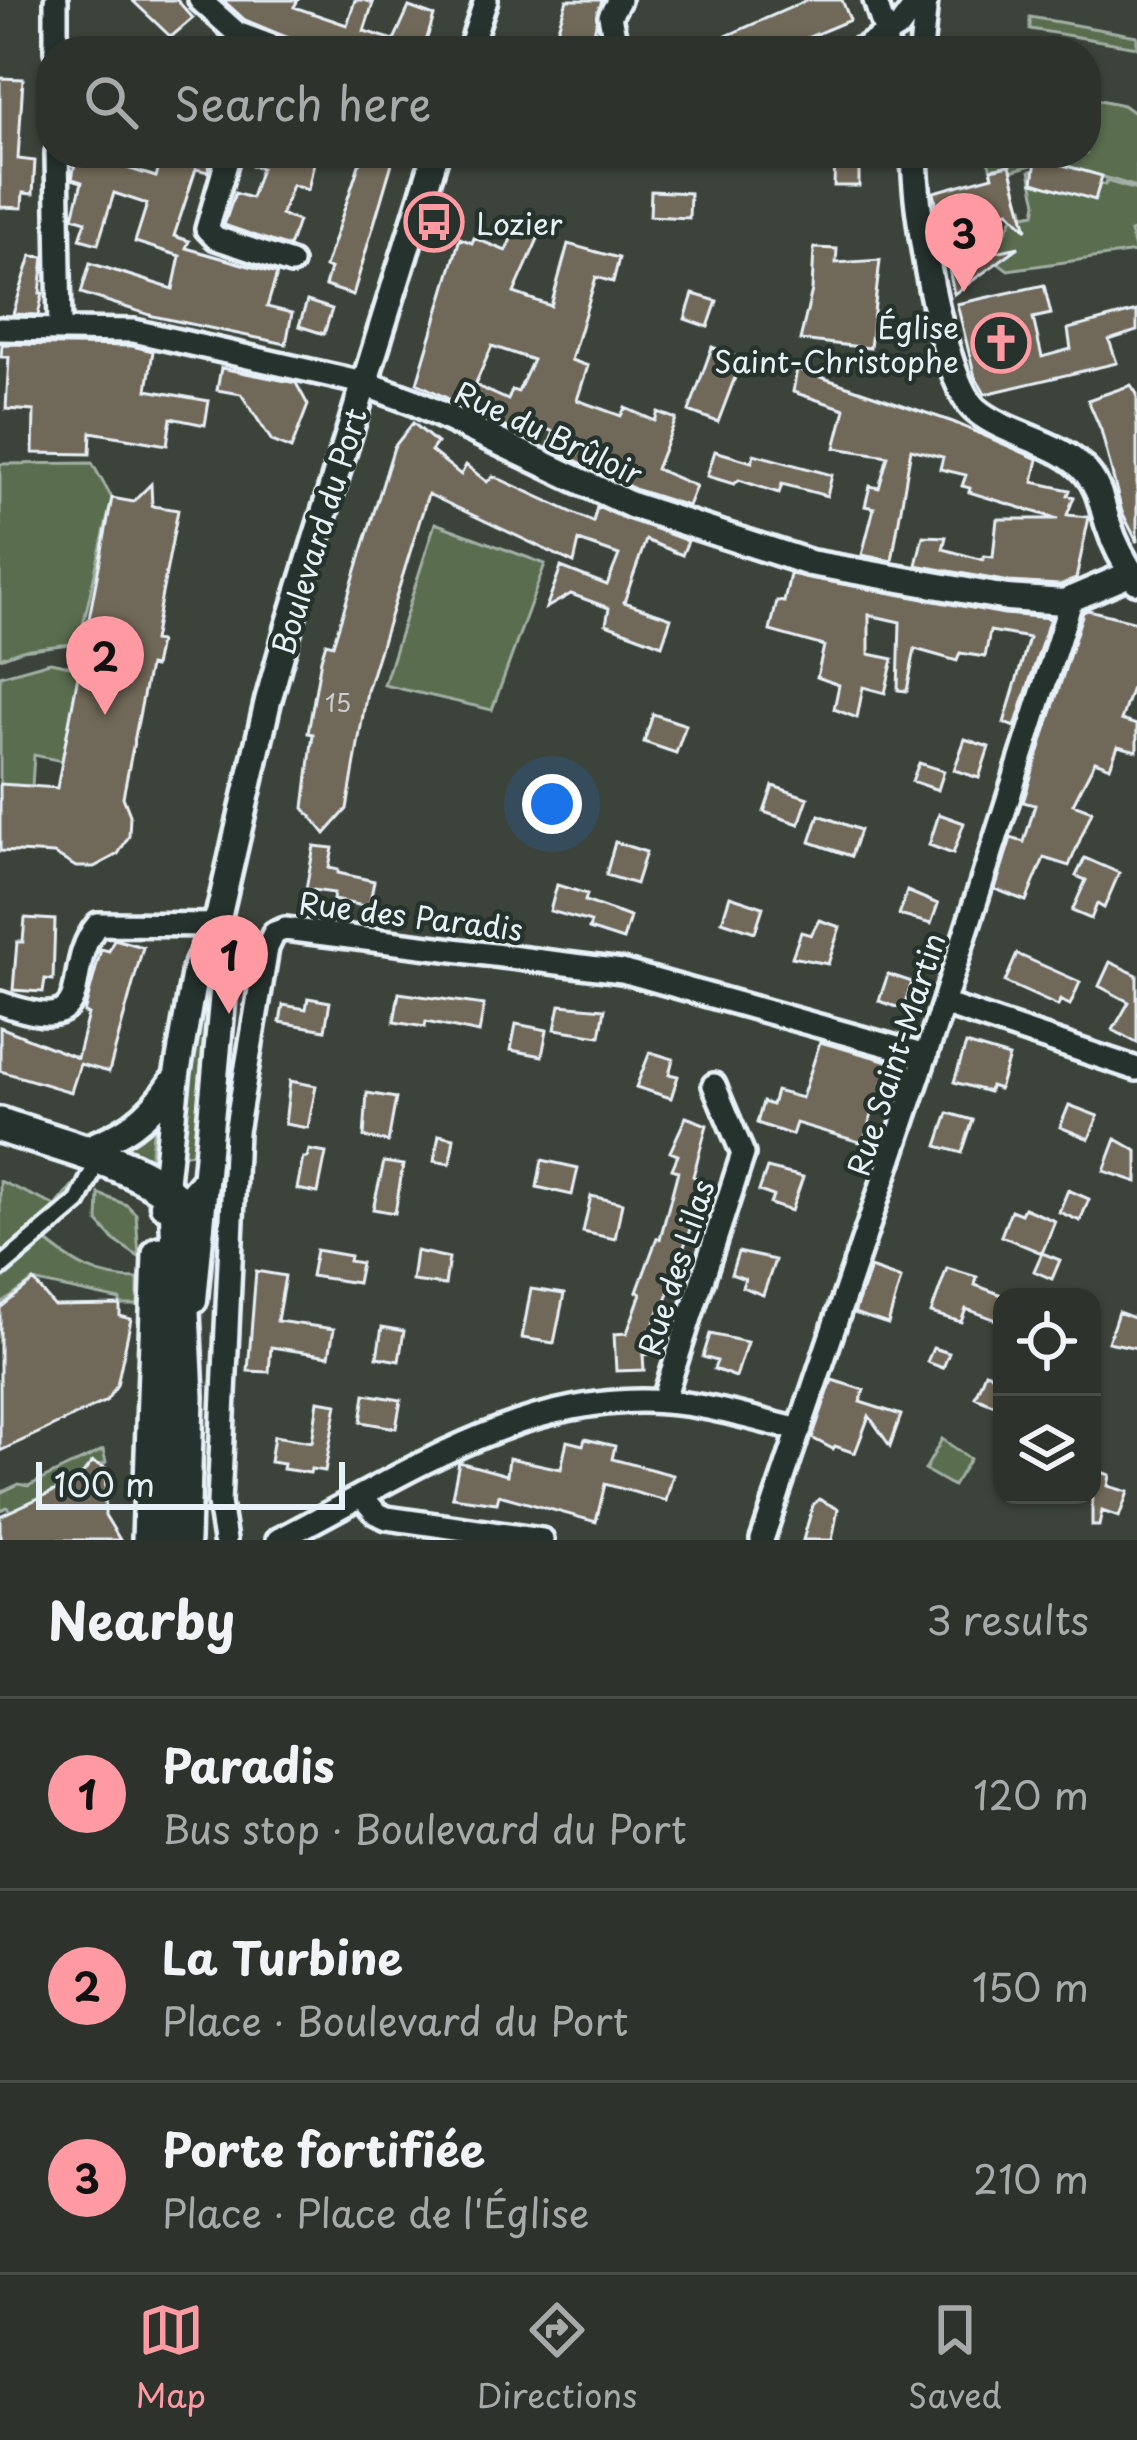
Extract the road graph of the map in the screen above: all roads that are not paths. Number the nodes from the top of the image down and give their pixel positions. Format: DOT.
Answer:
graph roads {
  1 [pos="56,0"];
  2 [pos="200,0"];
  3 [pos="486,0"];
  4 [pos="619,0"];
  5 [pos="875,0"];
  6 [pos="923,0"];
  7 [pos="56,36"];
  8 [pos="244,36"];
  9 [pos="474,36"];
  10 [pos="614,36"];
  11 [pos="885,36"];
  12 [pos="894,36"];
  13 [pos="922,36"];
  14 [pos="57,168"];
  15 [pos="225,168"];
  16 [pos="431,168"];
  17 [pos="917,168"];
  18 [pos="292,263"];
  19 [pos="0,329"];
  20 [pos="60,330"];
  21 [pos="363,383"];
  22 [pos="1134,577"];
  23 [pos="1079,598"];
  24 [pos="217,921"];
  25 [pos="0,1003"];
  26 [pos="944,1004"];
  27 [pos="926,1056"];
  28 [pos="1137,1069"];
  29 [pos="177,1073"];
  30 [pos="714,1085"];
  31 [pos="0,1125"];
  32 [pos="0,1140"];
  33 [pos="89,1175"];
  34 [pos="205,1179"];
  35 [pos="168,1199"];
  36 [pos="0,1268"];
  37 [pos="186,1397"];
  38 [pos="663,1402"];
  39 [pos="800,1430"];
  40 [pos="362,1496"];
  41 [pos="150,1540"];
  42 [pos="182,1540"];
  43 [pos="225,1540"];
  44 [pos="278,1540"];
  45 [pos="542,1540"];
  46 [pos="762,1540"];
  1 -- 7 [label="street"];
  2 -- 8 [label="street"];
  3 -- 9 [label="street"];
  4 -- 10 [label="street"];
  5 -- 11 [label="street"];
  6 -- 12 [label="street"];
  6 -- 13 [label="street"];
  14 -- 20 [label="street"];
  15 -- 18 [label="street"];
  16 -- 21 [label="street, Boulevard du Port"];
  17 -- 22 [label="street"];
  19 -- 20 [label="street, Rue du Brûloir"];
  20 -- 21 [label="street, Rue du Brûloir"];
  21 -- 23 [label="street, Rue du Brûloir"];
  21 -- 24 [label="street, Boulevard du Port"];
  22 -- 23 [label="street"];
  23 -- 26 [label="street, Rue Saint-Martin"];
  24 -- 25 [label="street"];
  24 -- 29 [label="street, Boulevard du Port"];
  24 -- 34 [label="street, Boulevard du Port"];
  26 -- 27 [label="street, Rue Saint-Martin"];
  26 -- 28 [label="street"];
  27 -- 39 [label="street, Rue Saint-Martin"];
  27 -- 43 [label="street, Rue des Paradis"];
  29 -- 33 [label="street"];
  29 -- 35 [label="street, Boulevard du Port"];
  30 -- 38 [label="street, Rue des Lilas"];
  31 -- 33 [label="main road"];
  32 -- 33 [label="main road"];
  33 -- 35 [label="main road"];
  33 -- 36 [label="street"];
  34 -- 35 [label="street"];
  34 -- 37 [label="street, Boulevard du Port"];
  35 -- 37 [label="main road, Boulevard du Port"];
  35 -- 41 [label="main road, Boulevard du Port"];
  37 -- 42 [label="main road, Boulevard du Port"];
  38 -- 39 [label="street, Rue des Lilas"];
  38 -- 40 [label="street, Rue des Lilas"];
  39 -- 46 [label="street, Rue Saint-Martin"];
  40 -- 44 [label="street, Rue des Lilas"];
  40 -- 45 [label="street"];
}
